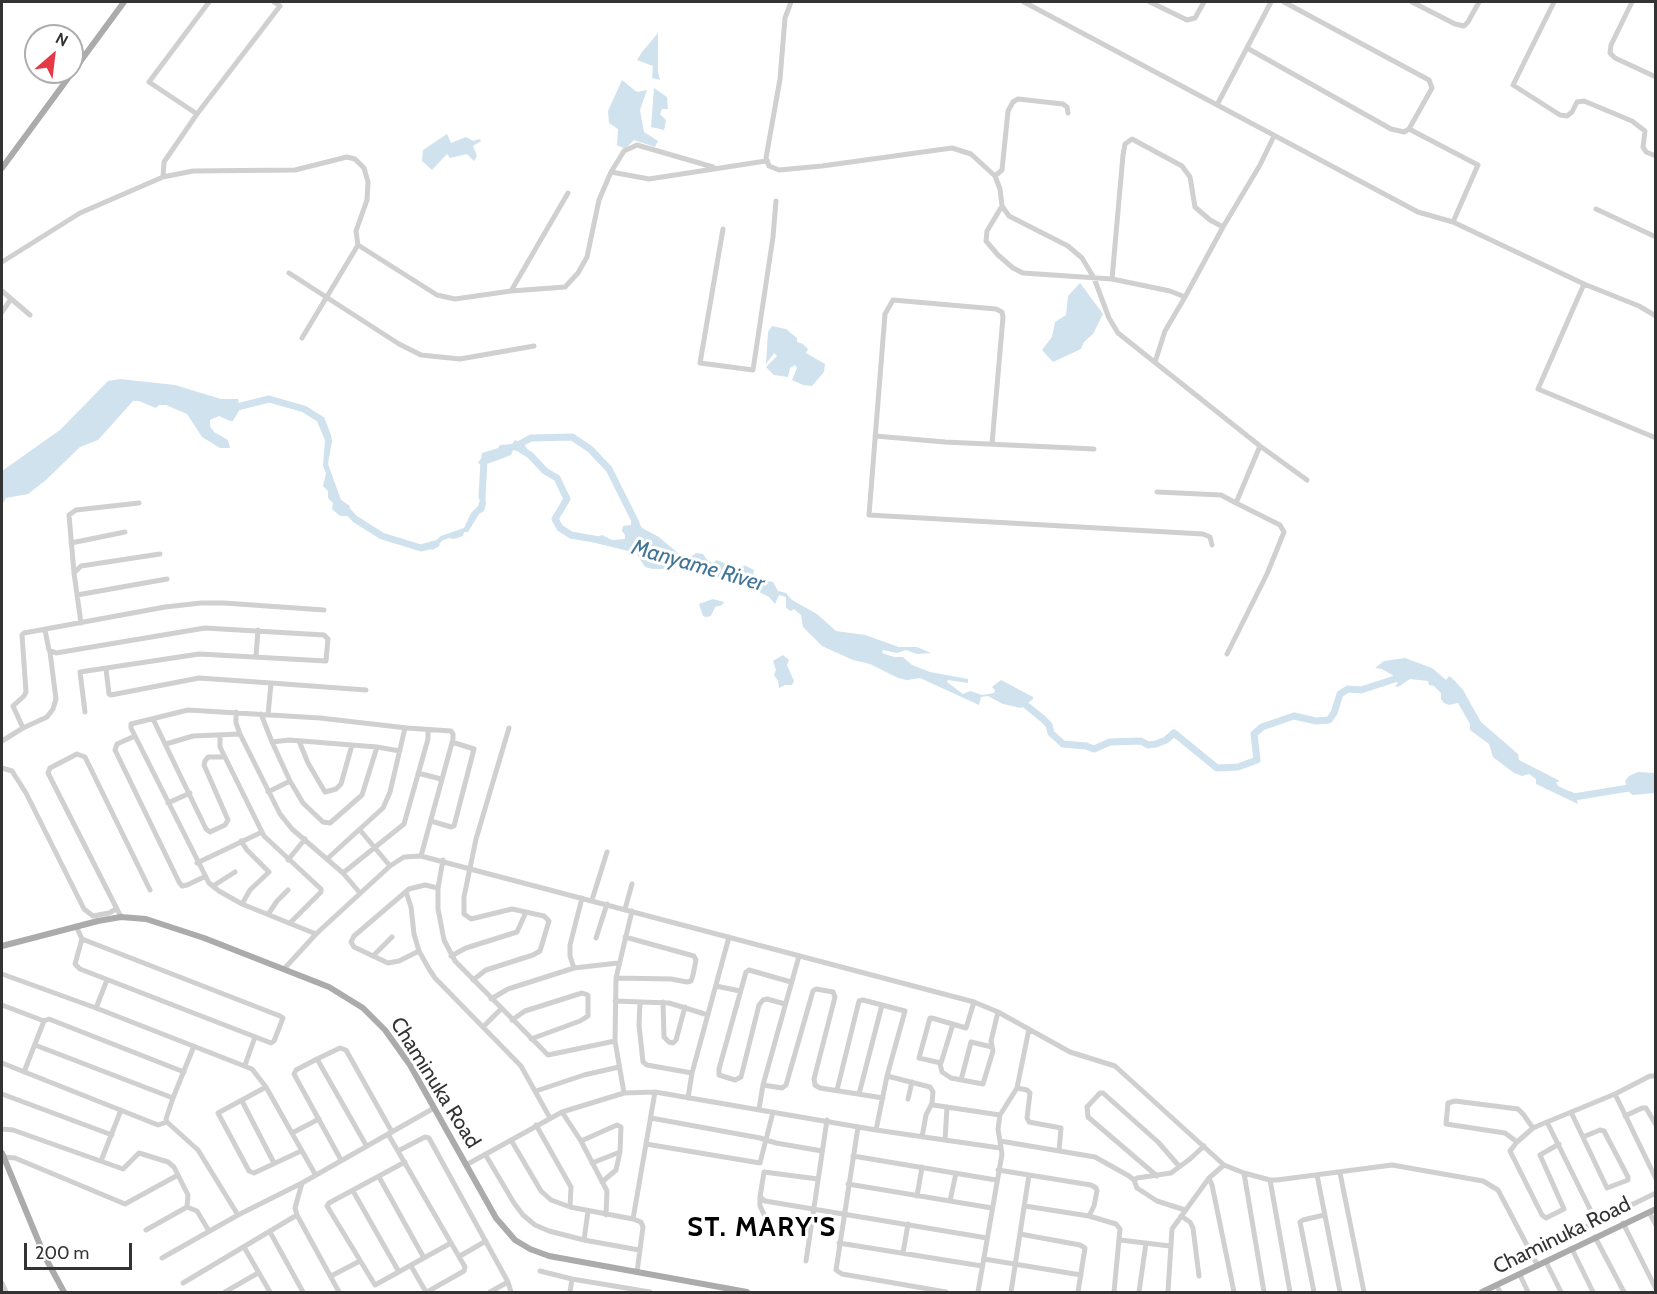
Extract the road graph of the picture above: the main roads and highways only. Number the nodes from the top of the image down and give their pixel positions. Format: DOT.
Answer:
graph roads {
  1 [pos="124,2"];
  2 [pos="2,168"];
  3 [pos="2,946"];
  4 [pos="2,1155"];
  5 [pos="1652,1210"];
  6 [pos="1498,1289"];
  7 [pos="64,1293"];
  8 [pos="747,1293"];
  9 [pos="1482,1293"];
  1 -- 2 [label="main road"];
  3 -- 8 [label="main road, Chaminuka Road"];
  4 -- 7 [label="main road"];
  5 -- 6 [label="main road, Chaminuka Road"];
  6 -- 9 [label="main road, Chaminuka Road"];
}
